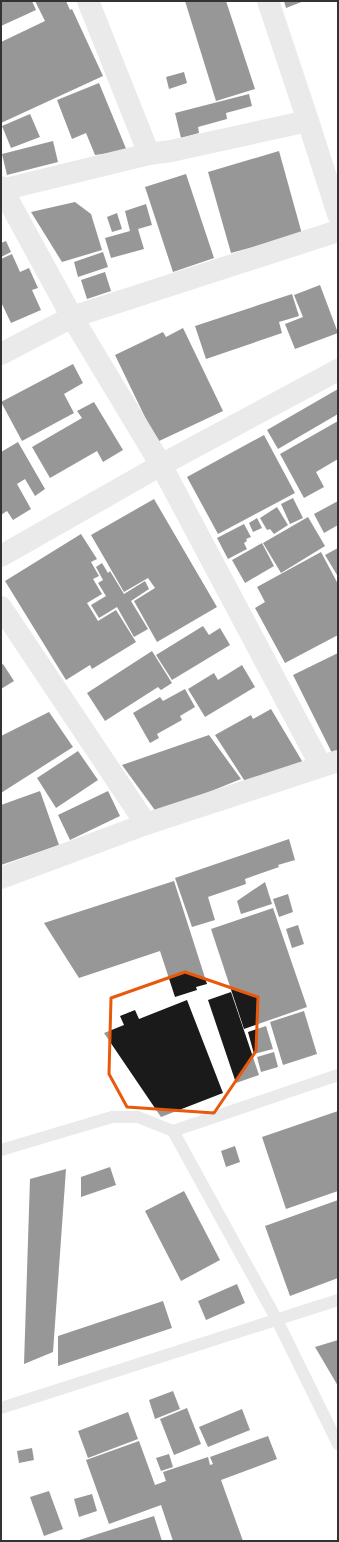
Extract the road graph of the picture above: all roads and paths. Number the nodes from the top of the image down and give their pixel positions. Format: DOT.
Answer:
graph roads {
  1 [pos="88,1"];
  2 [pos="268,1"];
  3 [pos="308,121"];
  4 [pos="149,154"];
  5 [pos="1,189"];
  6 [pos="338,214"];
  7 [pos="338,231"];
  8 [pos="72,317"];
  9 [pos="1,354"];
  10 [pos="338,370"];
  11 [pos="161,465"];
  12 [pos="1,556"];
  13 [pos="1,607"];
  14 [pos="329,763"];
  15 [pos="146,824"];
  16 [pos="1,878"];
  17 [pos="338,1075"];
  18 [pos="173,1131"];
  19 [pos="1,1150"];
  20 [pos="338,1300"];
  21 [pos="277,1320"];
  22 [pos="1,1408"];
  23 [pos="338,1444"];
  1 -- 4 [label="street"];
  2 -- 3 [label="street"];
  3 -- 4 [label="street"];
  3 -- 6 [label="street"];
  4 -- 5 [label="street"];
  5 -- 8 [label="street"];
  7 -- 8 [label="street"];
  8 -- 9 [label="street"];
  8 -- 11 [label="street"];
  10 -- 11 [label="street"];
  11 -- 12 [label="street"];
  11 -- 14 [label="street"];
  13 -- 15 [label="street"];
  14 -- 15 [label="street"];
  15 -- 16 [label="street"];
  17 -- 18 [label="lane"];
  18 -- 19 [label="lane"];
  18 -- 21 [label="lane"];
  20 -- 21 [label="lane"];
  21 -- 22 [label="lane"];
  21 -- 23 [label="lane"];
}
